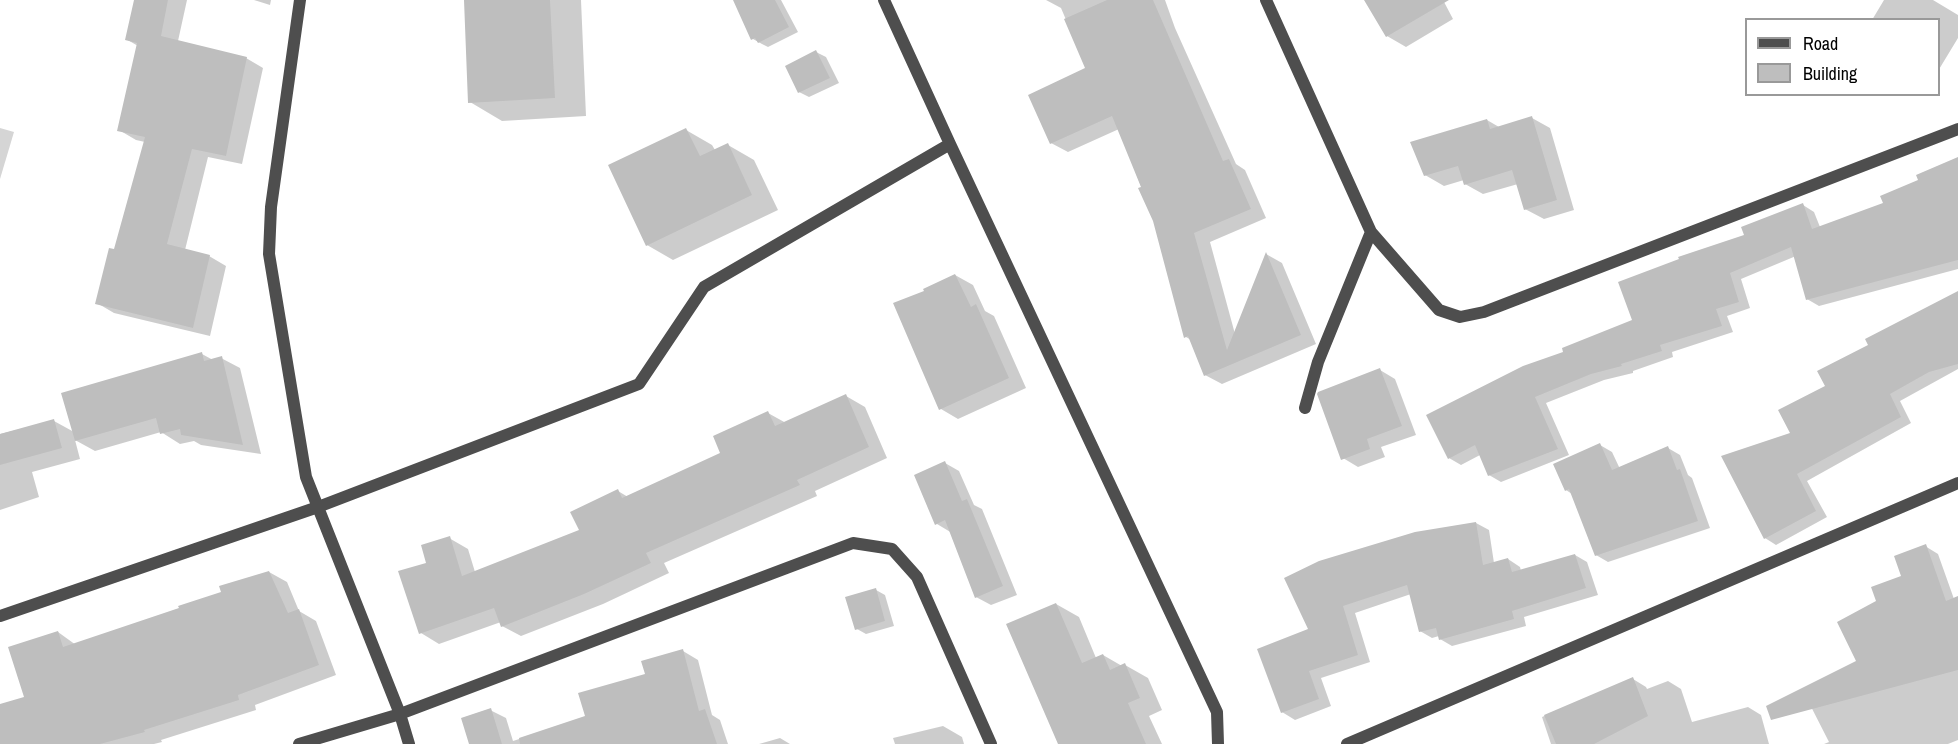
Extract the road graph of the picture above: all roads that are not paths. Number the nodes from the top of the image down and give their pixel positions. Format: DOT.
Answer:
graph roads {
  1 [pos="300,0"];
  2 [pos="884,0"];
  3 [pos="1266,0"];
  4 [pos="1958,129"];
  5 [pos="950,144"];
  6 [pos="1371,232"];
  7 [pos="1305,408"];
  8 [pos="1958,483"];
  9 [pos="318,507"];
  10 [pos="0,616"];
  11 [pos="400,714"];
  12 [pos="299,744"];
  13 [pos="409,744"];
  14 [pos="991,744"];
  15 [pos="1218,744"];
  16 [pos="1347,744"];
  1 -- 9 [label="street"];
  2 -- 5 [label="street"];
  3 -- 6 [label="street"];
  4 -- 6 [label="street"];
  5 -- 9 [label="street"];
  5 -- 15 [label="street"];
  6 -- 7 [label="street"];
  8 -- 16 [label="street"];
  9 -- 10 [label="street"];
  9 -- 11 [label="street"];
  11 -- 12 [label="street"];
  11 -- 13 [label="street"];
  11 -- 14 [label="street"];
}
